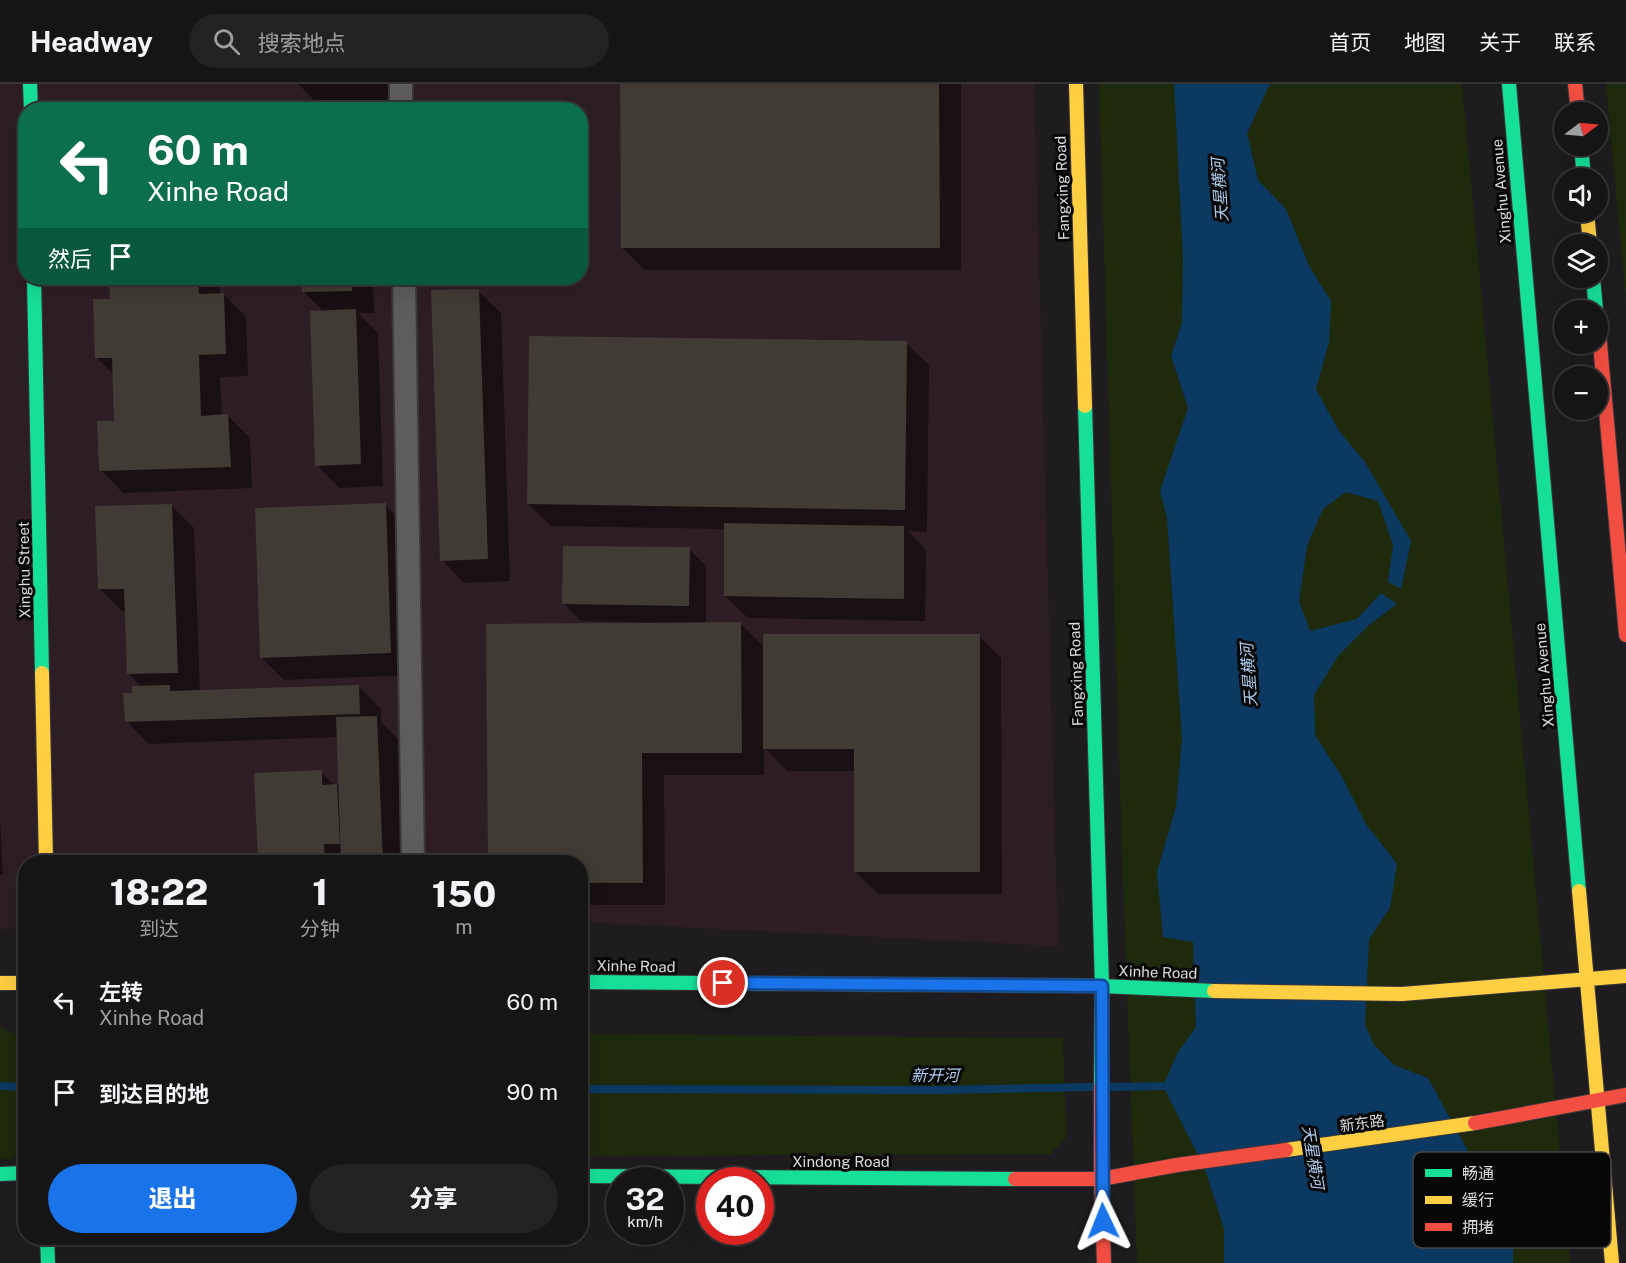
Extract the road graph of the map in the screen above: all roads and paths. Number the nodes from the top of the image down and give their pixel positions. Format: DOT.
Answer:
graph roads {
  1 [pos="30,84"];
  2 [pos="401,84"];
  3 [pos="1076,84"];
  4 [pos="1509,84"];
  5 [pos="1575,84"];
  6 [pos="31,102"];
  7 [pos="401,102"];
  8 [pos="1577,102"];
  9 [pos="34,285"];
  10 [pos="404,285"];
  11 [pos="1601,354"];
  12 [pos="1626,635"];
  13 [pos="46,855"];
  14 [pos="413,855"];
  15 [pos="1626,976"];
  16 [pos="1587,979"];
  17 [pos="588,981"];
  18 [pos="0,983"];
  19 [pos="18,983"];
  20 [pos="1102,986"];
  21 [pos="1626,1095"];
  22 [pos="1599,1101"];
  23 [pos="1603,1152"];
  24 [pos="18,1173"];
  25 [pos="0,1174"];
  26 [pos="588,1176"];
  27 [pos="1101,1179"];
  28 [pos="47,1245"];
  29 [pos="1611,1248"];
  30 [pos="48,1263"];
  31 [pos="1104,1263"];
  32 [pos="1612,1263"];
  1 -- 6 [label="street"];
  2 -- 7 [label="street"];
  3 -- 20 [label="street, Fangxing Road"];
  4 -- 16 [label="street, Xinghu Avenue"];
  5 -- 8 [label="street"];
  9 -- 13 [label="street, Xinghu Street"];
  10 -- 14 [label="street"];
  11 -- 12 [label="street"];
  15 -- 16 [label="street, Xinhe Road"];
  16 -- 20 [label="street, Xinhe Road"];
  16 -- 22 [label="street, Xinghu Avenue"];
  17 -- 20 [label="street, Xinhe Road"];
  18 -- 19 [label="street"];
  20 -- 27 [label="street, Fangxing Road"];
  21 -- 22 [label="street, 新东路"];
  22 -- 23 [label="street, Xinghu Avenue"];
  22 -- 27 [label="street, 新东路"];
  24 -- 25 [label="street"];
  26 -- 27 [label="street, Xindong Road"];
  27 -- 31 [label="street, Fangxing Road"];
  28 -- 30 [label="street"];
  29 -- 32 [label="street, Xinghu Avenue"];
}
